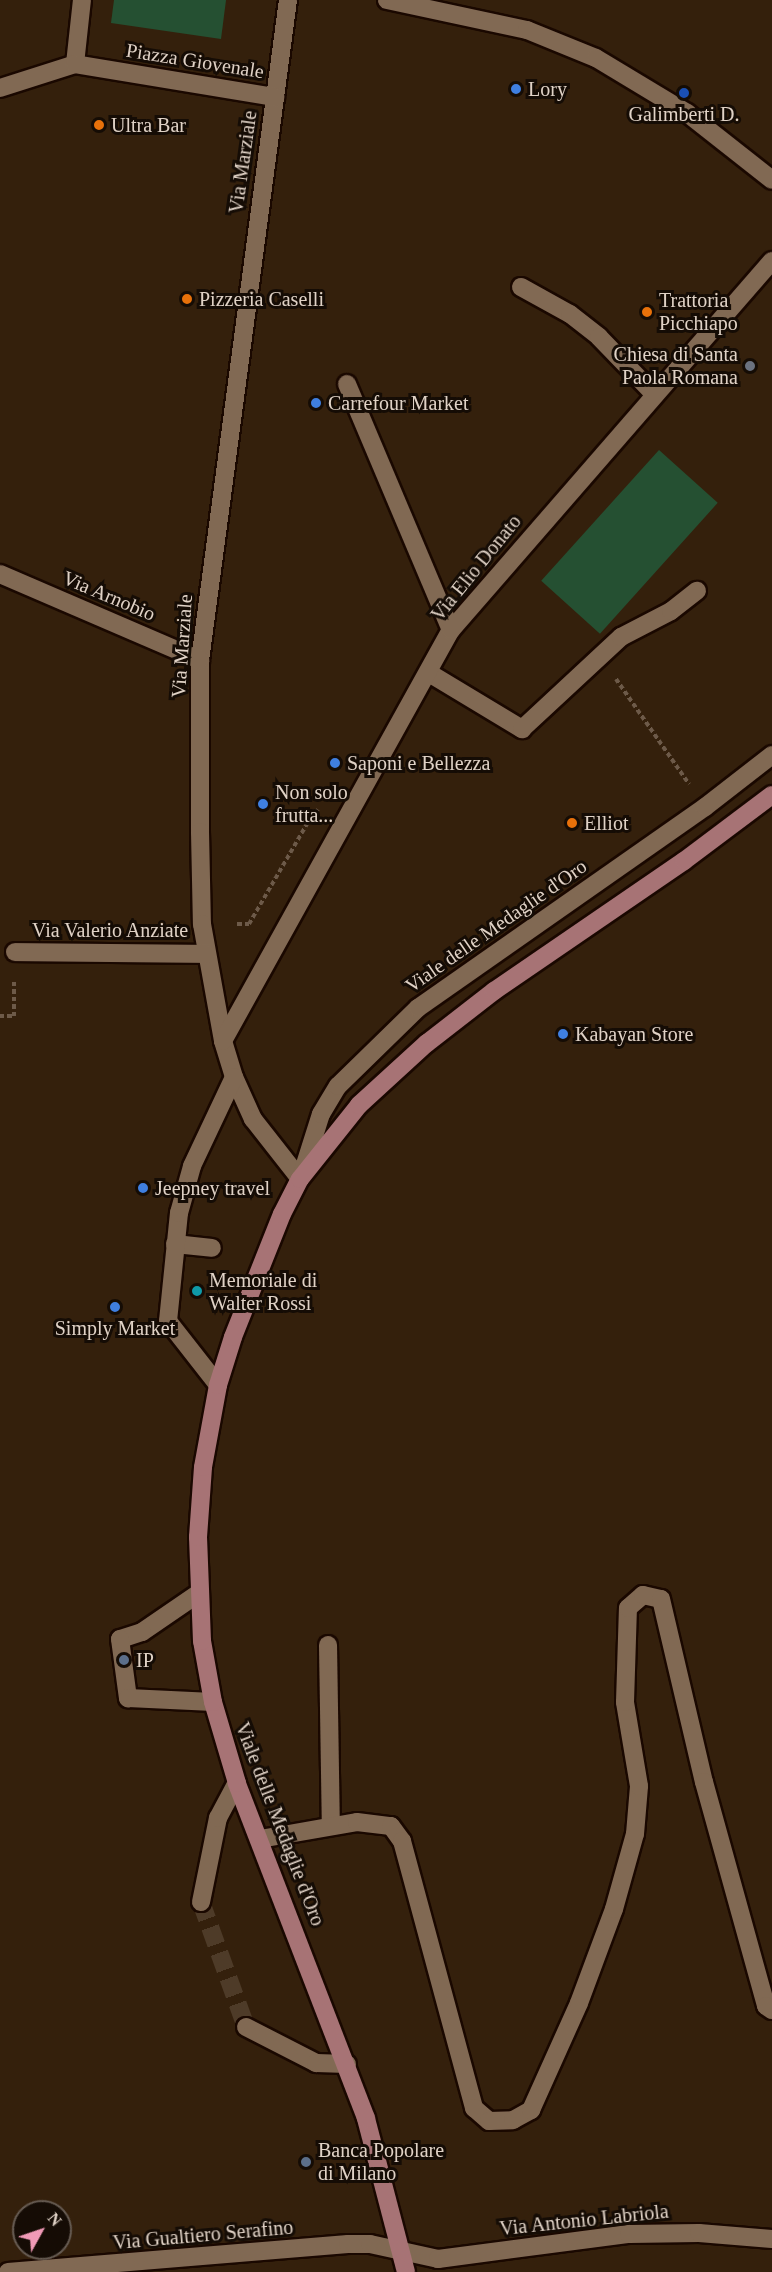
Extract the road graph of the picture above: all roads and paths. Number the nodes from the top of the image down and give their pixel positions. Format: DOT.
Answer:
graph roads {
  1 [pos="82,0"];
  2 [pos="288,0"];
  3 [pos="387,0"];
  4 [pos="75,64"];
  5 [pos="0,88"];
  6 [pos="275,97"];
  7 [pos="772,180"];
  8 [pos="772,261"];
  9 [pos="521,288"];
  10 [pos="347,384"];
  11 [pos="654,394"];
  12 [pos="0,574"];
  13 [pos="697,591"];
  14 [pos="451,630"];
  15 [pos="599,655"];
  16 [pos="200,660"];
  17 [pos="429,673"];
  18 [pos="772,755"];
  19 [pos="772,795"];
  20 [pos="705,807"];
  21 [pos="315,810"];
  22 [pos="237,924"];
  23 [pos="15,952"];
  24 [pos="206,954"];
  25 [pos="14,985"];
  26 [pos="0,1016"];
  27 [pos="223,1041"];
  28 [pos="234,1077"];
  29 [pos="300,1179"];
  30 [pos="175,1244"];
  31 [pos="212,1248"];
  32 [pos="218,1385"];
  33 [pos="199,1593"];
  34 [pos="328,1645"];
  35 [pos="213,1701"];
  36 [pos="237,1783"];
  37 [pos="331,1826"];
  38 [pos="260,1839"];
  39 [pos="201,1902"];
  40 [pos="772,2010"];
  41 [pos="246,2027"];
  42 [pos="347,2064"];
  43 [pos="772,2239"];
  44 [pos="401,2253"];
  45 [pos="8,2272"];
  46 [pos="406,2272"];
  1 -- 4 [label="street"];
  2 -- 6 [label="street, Piazza Giovenale"];
  3 -- 7 [label="street"];
  4 -- 5 [label="street"];
  4 -- 6 [label="street, Piazza Giovenale"];
  6 -- 16 [label="street, Via Marziale"];
  8 -- 11 [label="street, Via Elio Donato"];
  9 -- 11 [label="street"];
  10 -- 14 [label="street"];
  11 -- 14 [label="street, Via Elio Donato"];
  12 -- 16 [label="street, Via Arnobio"];
  13 -- 15 [label="street"];
  14 -- 17 [label="street, Via Elio Donato"];
  15 -- 17 [label="street"];
  15 -- 20 [label="path"];
  16 -- 24 [label="street, Via Marziale"];
  17 -- 27 [label="street, Via Elio Donato"];
  18 -- 20 [label="street, Viale delle Medaglie d'Oro"];
  19 -- 29 [label="main road, Viale delle Medaglie d'Oro"];
  20 -- 29 [label="street, Viale delle Medaglie d'Oro"];
  21 -- 22 [label="path"];
  23 -- 24 [label="street, Via Valerio Anziate"];
  24 -- 27 [label="street, Via Marziale"];
  25 -- 26 [label="path"];
  27 -- 28 [label="street, Via Marziale"];
  28 -- 29 [label="street, Via Marziale"];
  28 -- 30 [label="street"];
  29 -- 32 [label="main road, Viale delle Medaglie d'Oro"];
  30 -- 31 [label="street"];
  30 -- 32 [label="street"];
  32 -- 33 [label="main road, Viale delle Medaglie d'Oro"];
  33 -- 35 [label="main road, Viale delle Medaglie d'Oro"];
  33 -- 35 [label="street"];
  34 -- 37 [label="street"];
  35 -- 36 [label="main road, Viale delle Medaglie d'Oro"];
  36 -- 38 [label="main road, Viale delle Medaglie d'Oro"];
  36 -- 39 [label="street"];
  37 -- 38 [label="street"];
  37 -- 40 [label="street"];
  38 -- 42 [label="main road, Viale delle Medaglie d'Oro"];
  41 -- 42 [label="street"];
  42 -- 44 [label="main road, Viale delle Medaglie d'Oro"];
  43 -- 44 [label="street, Via Antonio Labriola"];
  44 -- 45 [label="street, Via Gualtiero Serafino"];
  44 -- 46 [label="main road, Viale delle Medaglie d'Oro"];
}
